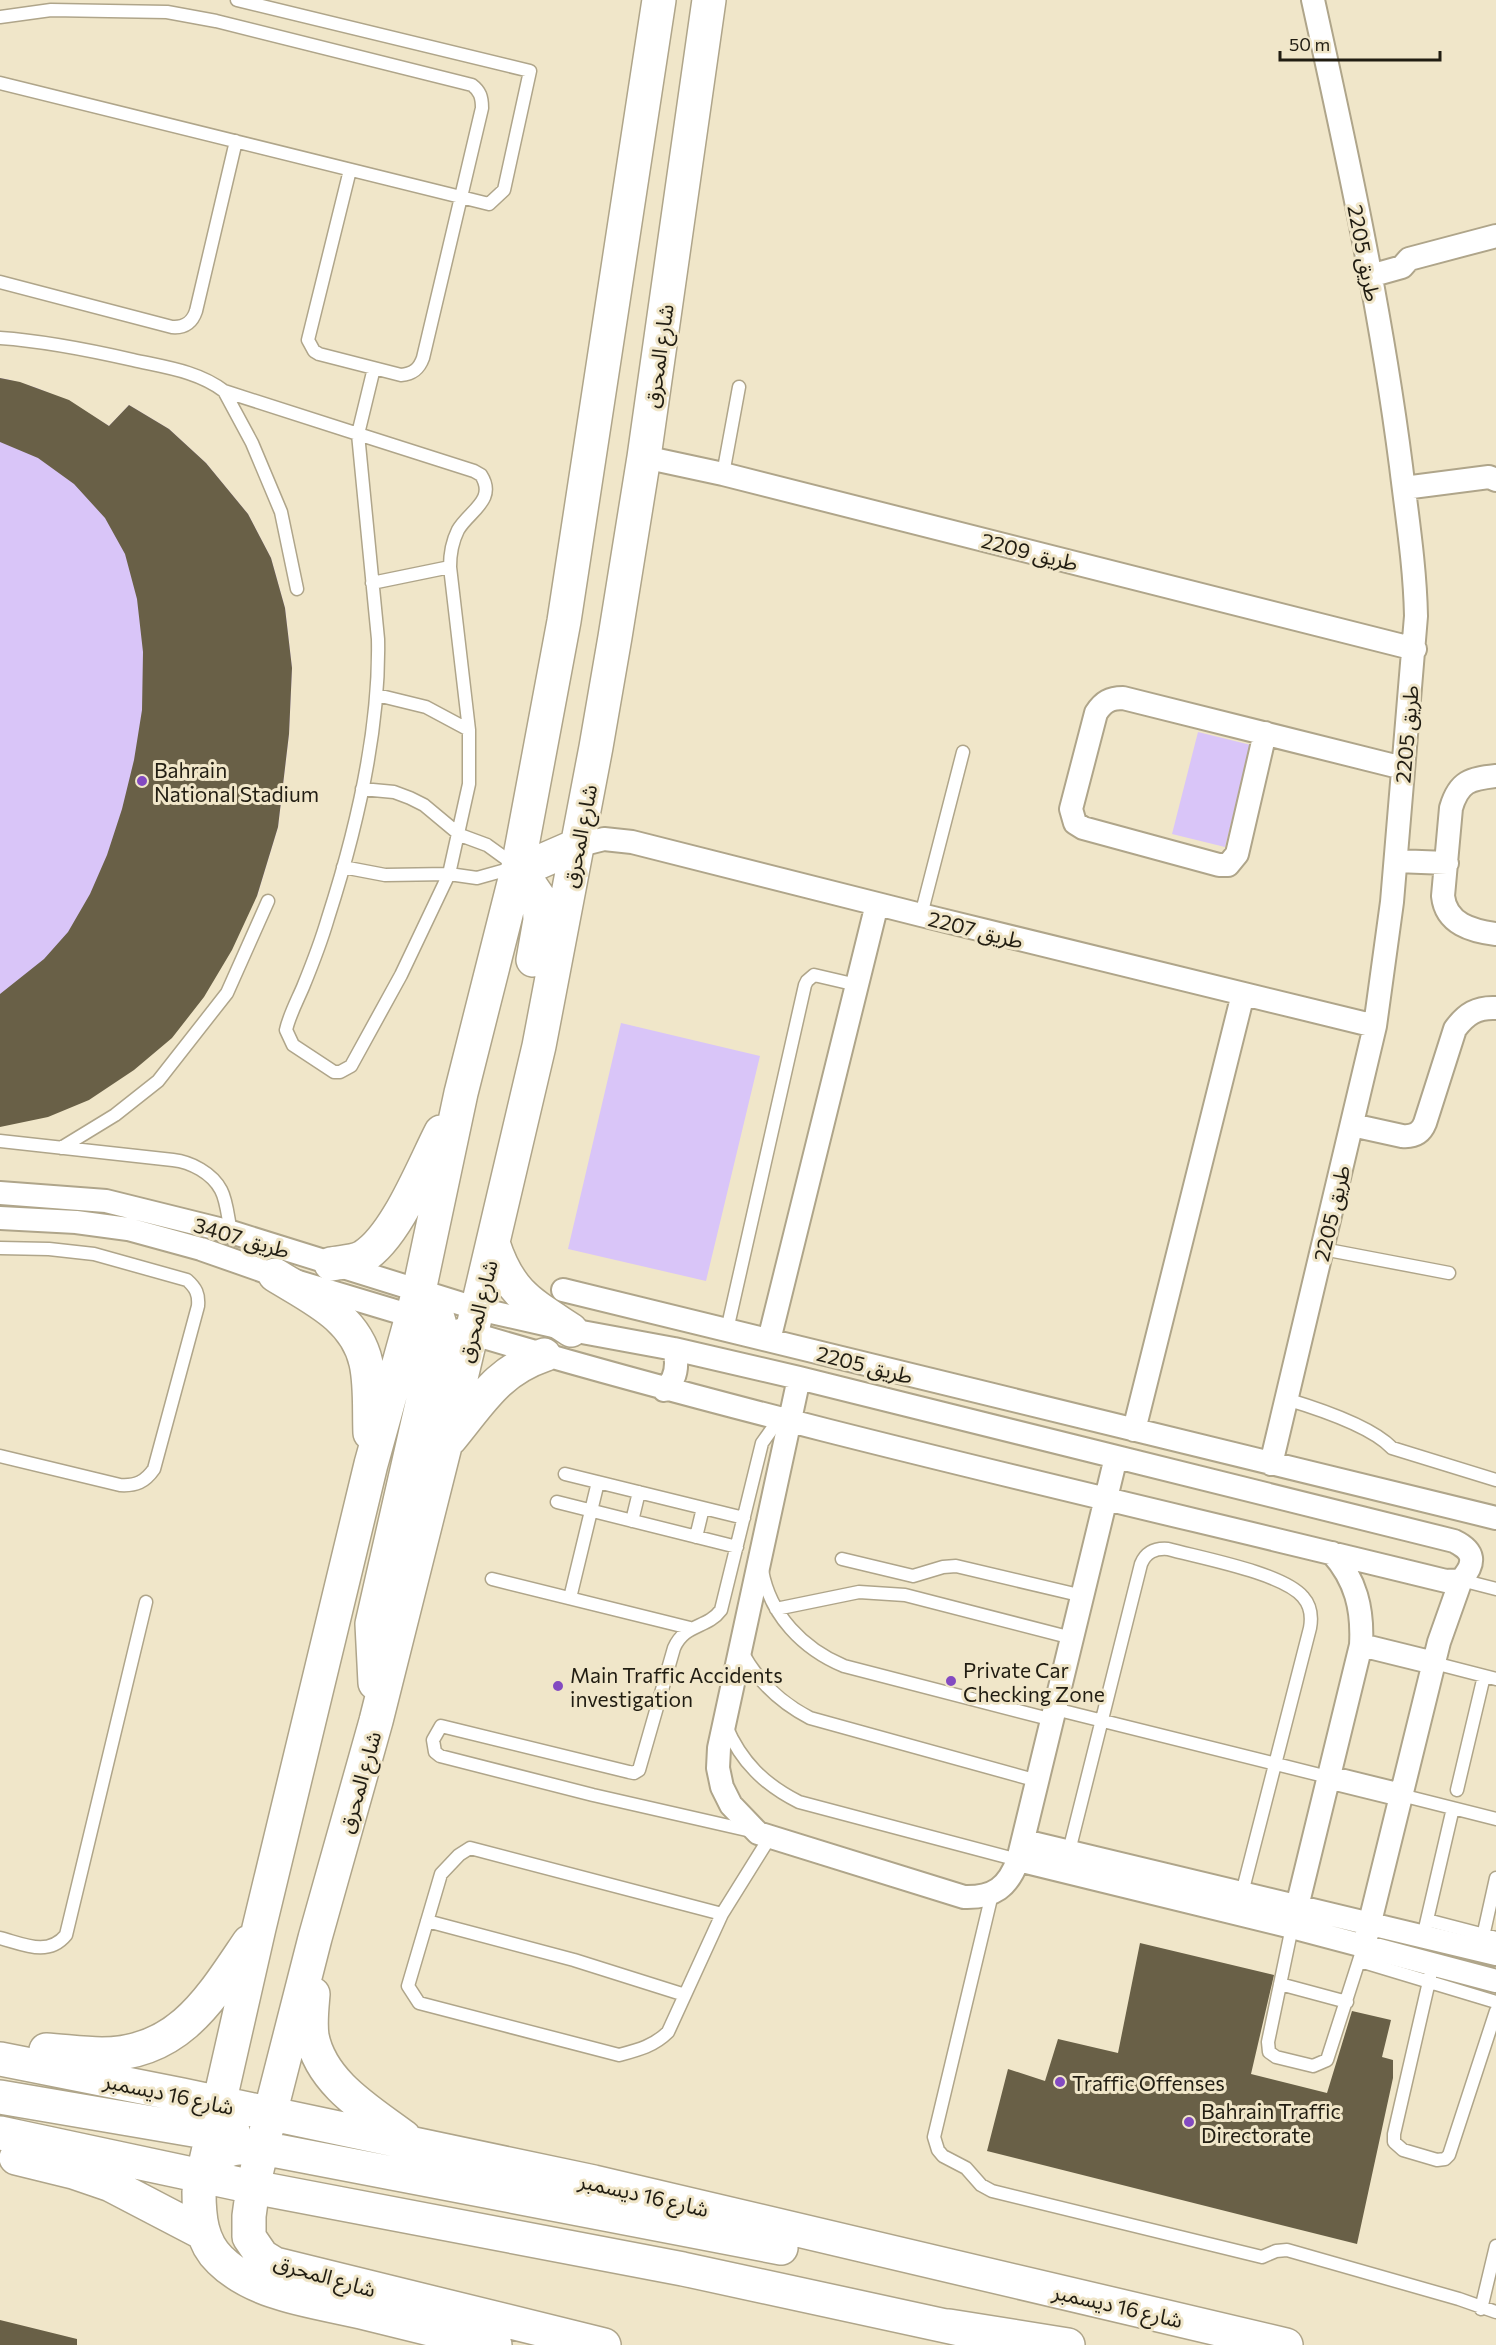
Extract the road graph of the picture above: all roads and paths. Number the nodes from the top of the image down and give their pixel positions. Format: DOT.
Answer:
graph roads {
  1 [pos="237,0"];
  2 [pos="641,0"];
  3 [pos="659,0"];
  4 [pos="709,0"];
  5 [pos="1312,0"];
  6 [pos="0,17"];
  7 [pos="652,48"];
  8 [pos="0,83"];
  9 [pos="236,141"];
  10 [pos="350,170"];
  11 [pos="460,197"];
  12 [pos="1496,236"];
  13 [pos="1369,269"];
  14 [pos="0,282"];
  15 [pos="0,338"];
  16 [pos="370,367"];
  17 [pos="739,387"];
  18 [pos="224,391"];
  19 [pos="358,434"];
  20 [pos="644,457"];
  21 [pos="723,474"];
  22 [pos="1494,476"];
  23 [pos="1404,488"];
  24 [pos="450,567"];
  25 [pos="372,583"];
  26 [pos="297,589"];
  27 [pos="1415,649"];
  28 [pos="377,695"];
  29 [pos="469,730"];
  30 [pos="1265,733"];
  31 [pos="963,752"];
  32 [pos="1403,768"];
  33 [pos="1496,776"];
  34 [pos="362,789"];
  35 [pos="460,835"];
  36 [pos="576,846"];
  37 [pos="1396,861"];
  38 [pos="1447,863"];
  39 [pos="343,867"];
  40 [pos="518,867"];
  41 [pos="449,874"];
  42 [pos="268,901"];
  43 [pos="877,904"];
  44 [pos="921,915"];
  45 [pos="1496,934"];
  46 [pos="857,985"];
  47 [pos="1243,994"];
  48 [pos="1496,1008"];
  49 [pos="1375,1026"];
  50 [pos="539,1046"];
  51 [pos="461,1093"];
  52 [pos="1352,1125"];
  53 [pos="0,1141"];
  54 [pos="61,1148"];
  55 [pos="0,1193"];
  56 [pos="0,1218"];
  57 [pos="231,1232"];
  58 [pos="493,1243"];
  59 [pos="0,1248"];
  60 [pos="1323,1249"];
  61 [pos="331,1264"];
  62 [pos="1449,1273"];
  63 [pos="275,1275"];
  64 [pos="563,1290"];
  65 [pos="424,1311"];
  66 [pos="475,1321"];
  67 [pos="571,1330"];
  68 [pos="727,1330"];
  69 [pos="769,1340"];
  70 [pos="674,1349"];
  71 [pos="544,1355"];
  72 [pos="799,1378"];
  73 [pos="664,1390"];
  74 [pos="1286,1399"];
  75 [pos="789,1421"];
  76 [pos="1134,1430"];
  77 [pos="445,1446"];
  78 [pos="0,1456"];
  79 [pos="1116,1457"];
  80 [pos="371,1464"];
  81 [pos="1271,1464"];
  82 [pos="565,1474"];
  83 [pos="1496,1480"];
  84 [pos="598,1482"];
  85 [pos="639,1492"];
  86 [pos="1106,1497"];
  87 [pos="557,1502"];
  88 [pos="703,1508"];
  89 [pos="591,1511"];
  90 [pos="744,1518"];
  91 [pos="1496,1518"];
  92 [pos="632,1521"];
  93 [pos="696,1537"];
  94 [pos="737,1547"];
  95 [pos="1332,1553"];
  96 [pos="760,1557"];
  97 [pos="842,1559"];
  98 [pos="492,1579"];
  99 [pos="1461,1580"];
  100 [pos="1496,1589"];
  101 [pos="1083,1596"];
  102 [pos="570,1598"];
  103 [pos="146,1602"];
  104 [pos="776,1610"];
  105 [pos="690,1628"];
  106 [pos="1072,1638"];
  107 [pos="1361,1645"];
  108 [pos="740,1649"];
  109 [pos="1434,1663"];
  110 [pos="1490,1677"];
  111 [pos="1054,1715"];
  112 [pos="376,1721"];
  113 [pos="1101,1721"];
  114 [pos="724,1722"];
  115 [pos="1274,1764"];
  116 [pos="1328,1777"];
  117 [pos="1038,1781"];
  118 [pos="1457,1790"];
  119 [pos="1401,1795"];
  120 [pos="1453,1808"];
  121 [pos="1496,1819"];
  122 [pos="764,1835"];
  123 [pos="1021,1850"];
  124 [pos="1069,1851"];
  125 [pos="1496,1878"];
  126 [pos="1152,1882"];
  127 [pos="1242,1893"];
  128 [pos="992,1894"];
  129 [pos="722,1914"];
  130 [pos="1295,1916"];
  131 [pos="427,1921"];
  132 [pos="259,1928"];
  133 [pos="1425,1929"];
  134 [pos="0,1938"];
  135 [pos="315,1938"];
  136 [pos="1364,1943"];
  137 [pos="1489,1944"];
  138 [pos="1430,1973"];
  139 [pos="1496,1981"];
  140 [pos="1280,1984"];
  141 [pos="685,1995"];
  142 [pos="1496,2001"];
  143 [pos="1347,2002"];
  144 [pos="1496,2011"];
  145 [pos="1494,2026"];
  146 [pos="0,2046"];
  147 [pos="0,2060"];
  148 [pos="0,2097"];
  149 [pos="220,2103"];
  150 [pos="270,2114"];
  151 [pos="0,2133"];
  152 [pos="212,2133"];
  153 [pos="410,2142"];
  154 [pos="262,2148"];
  155 [pos="0,2155"];
  156 [pos="201,2175"];
  157 [pos="253,2187"];
  158 [pos="202,2233"];
  159 [pos="1496,2246"];
  160 [pos="912,2257"];
  161 [pos="1481,2309"];
  162 [pos="1496,2312"];
  163 [pos="949,2326"];
  164 [pos="495,2345"];
  165 [pos="604,2345"];
  166 [pos="1026,2345"];
  167 [pos="1068,2345"];
  168 [pos="1286,2345"];
  1 -- 11 [label="lane"];
  2 -- 7 [label="main road"];
  3 -- 7 [label="main road, شارع المحرق"];
  4 -- 20 [label="main road, شارع المحرق"];
  5 -- 13 [label="street, طريق 2205"];
  6 -- 11 [label="lane"];
  7 -- 40 [label="main road, شارع المحرق"];
  8 -- 9 [label="lane"];
  9 -- 10 [label="lane"];
  9 -- 14 [label="lane"];
  10 -- 11 [label="lane"];
  10 -- 16 [label="lane"];
  11 -- 16 [label="lane"];
  12 -- 13 [label="street"];
  13 -- 23 [label="street, طريق 2205"];
  15 -- 18 [label="lane"];
  16 -- 19 [label="lane"];
  17 -- 21 [label="lane"];
  18 -- 19 [label="lane"];
  18 -- 26 [label="lane"];
  19 -- 24 [label="lane"];
  19 -- 25 [label="lane"];
  20 -- 21 [label="street, طريق 2209"];
  20 -- 36 [label="main road, شارع المحرق"];
  21 -- 27 [label="street, طريق 2209"];
  22 -- 23 [label="street"];
  23 -- 27 [label="street, طريق 2205"];
  24 -- 25 [label="lane"];
  24 -- 29 [label="lane"];
  25 -- 28 [label="lane"];
  27 -- 32 [label="street, طريق 2205"];
  28 -- 29 [label="lane"];
  28 -- 34 [label="lane"];
  29 -- 35 [label="lane"];
  30 -- 30 [label="street"];
  30 -- 32 [label="street"];
  31 -- 44 [label="lane"];
  32 -- 37 [label="street, طريق 2205"];
  33 -- 38 [label="street"];
  34 -- 35 [label="lane"];
  34 -- 39 [label="lane"];
  35 -- 40 [label="lane"];
  35 -- 41 [label="lane"];
  36 -- 40 [label="main road"];
  36 -- 43 [label="street, طريق 2207"];
  36 -- 50 [label="main road, شارع المحرق"];
  37 -- 38 [label="street"];
  37 -- 49 [label="street, طريق 2205"];
  38 -- 45 [label="street"];
  39 -- 41 [label="lane"];
  39 -- 41 [label="lane"];
  40 -- 41 [label="lane"];
  40 -- 50 [label="main road"];
  40 -- 51 [label="main road, شارع المحرق"];
  42 -- 54 [label="lane"];
  43 -- 44 [label="street, طريق 2207"];
  43 -- 46 [label="street"];
  44 -- 47 [label="street, طريق 2207"];
  46 -- 68 [label="lane"];
  46 -- 69 [label="street"];
  47 -- 49 [label="street, طريق 2207"];
  47 -- 76 [label="street"];
  48 -- 52 [label="street"];
  49 -- 52 [label="street, طريق 2205"];
  50 -- 58 [label="main road, شارع المحرق"];
  51 -- 61 [label="main road"];
  51 -- 65 [label="main road, شارع المحرق"];
  52 -- 60 [label="street, طريق 2205"];
  53 -- 54 [label="lane"];
  54 -- 57 [label="lane"];
  55 -- 57 [label="street, طريق 3407"];
  56 -- 63 [label="street, طريق 3407"];
  57 -- 61 [label="street, طريق 3407"];
  58 -- 66 [label="main road, شارع المحرق"];
  58 -- 67 [label="main road"];
  59 -- 78 [label="lane"];
  60 -- 62 [label="lane"];
  60 -- 74 [label="street, طريق 2205"];
  61 -- 65 [label="street, طريق 3407"];
  63 -- 65 [label="street, طريق 3407"];
  63 -- 80 [label="main road"];
  64 -- 68 [label="street, طريق 2205"];
  65 -- 66 [label="street, طريق 3407"];
  65 -- 66 [label="street, طريق 3407"];
  65 -- 80 [label="main road, شارع المحرق"];
  65 -- 112 [label="main road"];
  66 -- 67 [label="street"];
  66 -- 71 [label="street"];
  66 -- 77 [label="main road, شارع المحرق"];
  67 -- 70 [label="street"];
  68 -- 69 [label="street, طريق 2205"];
  69 -- 76 [label="street, طريق 2205"];
  70 -- 72 [label="street"];
  70 -- 73 [label="street"];
  71 -- 73 [label="street"];
  71 -- 77 [label="main road"];
  72 -- 75 [label="street"];
  72 -- 79 [label="street"];
  73 -- 75 [label="street"];
  74 -- 81 [label="street, طريق 2205"];
  74 -- 83 [label="lane"];
  75 -- 86 [label="street"];
  75 -- 90 [label="lane"];
  75 -- 96 [label="street"];
  76 -- 81 [label="street, طريق 2205"];
  77 -- 112 [label="main road, شارع المحرق"];
  79 -- 86 [label="street"];
  79 -- 99 [label="street"];
  80 -- 132 [label="main road, شارع المحرق"];
  81 -- 91 [label="street, طريق 2205"];
  82 -- 84 [label="lane"];
  84 -- 85 [label="lane"];
  84 -- 89 [label="lane"];
  85 -- 88 [label="lane"];
  85 -- 92 [label="lane"];
  86 -- 95 [label="street"];
  86 -- 101 [label="street"];
  87 -- 89 [label="lane"];
  88 -- 90 [label="lane"];
  88 -- 93 [label="lane"];
  89 -- 92 [label="lane"];
  89 -- 102 [label="lane"];
  90 -- 94 [label="lane"];
  92 -- 93 [label="lane"];
  93 -- 94 [label="lane"];
  94 -- 105 [label="lane"];
  95 -- 99 [label="street"];
  95 -- 107 [label="street"];
  96 -- 104 [label="lane"];
  96 -- 108 [label="street"];
  97 -- 101 [label="lane"];
  98 -- 102 [label="lane"];
  99 -- 100 [label="lane"];
  99 -- 109 [label="street"];
  101 -- 106 [label="street"];
  102 -- 105 [label="lane"];
  103 -- 134 [label="lane"];
  104 -- 106 [label="lane"];
  104 -- 111 [label="lane"];
  105 -- 122 [label="lane"];
  106 -- 111 [label="street"];
  107 -- 109 [label="street"];
  107 -- 116 [label="street"];
  108 -- 114 [label="street"];
  108 -- 117 [label="lane"];
  109 -- 110 [label="lane"];
  109 -- 119 [label="street"];
  110 -- 118 [label="lane"];
  111 -- 113 [label="lane"];
  111 -- 117 [label="street"];
  112 -- 135 [label="main road, شارع المحرق"];
  113 -- 115 [label="lane"];
  113 -- 115 [label="lane"];
  113 -- 124 [label="lane"];
  114 -- 122 [label="street"];
  114 -- 123 [label="lane"];
  115 -- 116 [label="lane"];
  115 -- 127 [label="lane"];
  116 -- 119 [label="street"];
  116 -- 130 [label="street"];
  117 -- 123 [label="street"];
  119 -- 120 [label="lane"];
  119 -- 136 [label="street"];
  120 -- 121 [label="lane"];
  120 -- 133 [label="lane"];
  122 -- 128 [label="street"];
  122 -- 129 [label="lane"];
  123 -- 124 [label="street"];
  123 -- 126 [label="street"];
  123 -- 128 [label="street"];
  124 -- 126 [label="street"];
  125 -- 137 [label="lane"];
  126 -- 127 [label="street"];
  126 -- 130 [label="street"];
  127 -- 130 [label="street"];
  128 -- 161 [label="lane"];
  129 -- 131 [label="lane"];
  129 -- 141 [label="lane"];
  130 -- 136 [label="street"];
  130 -- 140 [label="lane"];
  131 -- 141 [label="lane"];
  131 -- 141 [label="lane"];
  132 -- 146 [label="main road"];
  132 -- 149 [label="main road, شارع المحرق"];
  133 -- 136 [label="street"];
  133 -- 137 [label="street"];
  135 -- 150 [label="main road, شارع المحرق"];
  135 -- 153 [label="main road"];
  136 -- 138 [label="street"];
  136 -- 143 [label="lane"];
  138 -- 139 [label="street"];
  138 -- 142 [label="lane"];
  138 -- 145 [label="lane"];
  140 -- 143 [label="lane"];
  140 -- 143 [label="lane"];
  144 -- 145 [label="lane"];
  147 -- 149 [label="main road, شارع 16 ديسمبر"];
  148 -- 152 [label="main road"];
  149 -- 150 [label="main road, شارع 16 ديسمبر"];
  149 -- 152 [label="main road, شارع المحرق"];
  150 -- 152 [label="main road"];
  150 -- 153 [label="main road, شارع 16 ديسمبر"];
  150 -- 154 [label="main road, شارع المحرق"];
  151 -- 156 [label="main road"];
  152 -- 156 [label="main road, شارع المحرق"];
  153 -- 160 [label="main road, شارع 16 ديسمبر"];
  154 -- 156 [label="main road"];
  154 -- 157 [label="main road, شارع المحرق"];
  154 -- 160 [label="main road"];
  155 -- 158 [label="main road"];
  156 -- 157 [label="main road"];
  156 -- 158 [label="main road, شارع المحرق"];
  157 -- 163 [label="main road"];
  157 -- 165 [label="main road, شارع المحرق"];
  158 -- 164 [label="main road, شارع المحرق"];
  159 -- 161 [label="lane"];
  160 -- 168 [label="main road, شارع 16 ديسمبر"];
  161 -- 162 [label="lane"];
  163 -- 166 [label="main road"];
  163 -- 167 [label="main road"];
}
